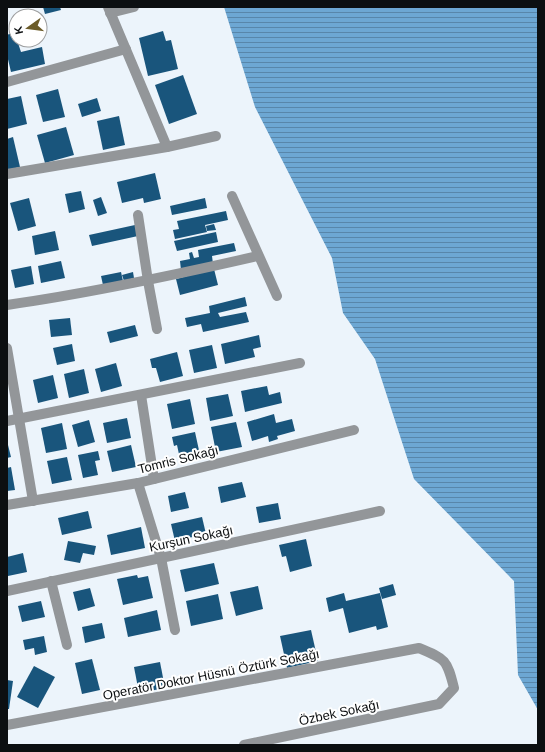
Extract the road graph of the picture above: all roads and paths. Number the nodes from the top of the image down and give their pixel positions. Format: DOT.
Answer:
graph roads {
  1 [pos="134,7"];
  2 [pos="109,10"];
  3 [pos="126,49"];
  4 [pos="7,82"];
  5 [pos="216,136"];
  6 [pos="167,147"];
  7 [pos="7,174"];
  8 [pos="232,196"];
  9 [pos="138,215"];
  10 [pos="258,256"];
  11 [pos="148,281"];
  12 [pos="277,296"];
  13 [pos="7,305"];
  14 [pos="157,329"];
  15 [pos="7,348"];
  16 [pos="300,364"];
  17 [pos="141,395"];
  18 [pos="19,420"];
  19 [pos="7,421"];
  20 [pos="354,430"];
  21 [pos="154,479"];
  22 [pos="138,483"];
  23 [pos="33,501"];
  24 [pos="7,505"];
  25 [pos="380,511"];
  26 [pos="161,558"];
  27 [pos="51,581"];
  28 [pos="7,591"];
  29 [pos="175,630"];
  30 [pos="67,646"];
  31 [pos="439,704"];
  32 [pos="7,725"];
  33 [pos="244,745"];
  1 -- 2 [label="street"];
  2 -- 3 [label="street"];
  3 -- 4 [label="street"];
  3 -- 6 [label="street"];
  5 -- 6 [label="street"];
  6 -- 7 [label="street"];
  8 -- 10 [label="street"];
  9 -- 11 [label="street"];
  10 -- 11 [label="street"];
  10 -- 12 [label="street"];
  11 -- 13 [label="street"];
  11 -- 14 [label="street"];
  15 -- 18 [label="street"];
  16 -- 17 [label="street"];
  17 -- 18 [label="street"];
  17 -- 21 [label="street"];
  18 -- 19 [label="street"];
  18 -- 23 [label="street"];
  20 -- 21 [label="street, Tomris Sokağı"];
  21 -- 22 [label="street, Tomris Sokağı"];
  22 -- 23 [label="street, Tomris Sokağı"];
  22 -- 26 [label="street"];
  23 -- 24 [label="street, Tomris Sokağı"];
  25 -- 26 [label="street, Kurşun Sokağı"];
  26 -- 27 [label="street, Kurşun Sokağı"];
  26 -- 29 [label="street"];
  27 -- 28 [label="street, Kurşun Sokağı"];
  27 -- 30 [label="street"];
  31 -- 32 [label="street, Operatör Doktor Hüsnü Öztürk Sokağı"];
  31 -- 33 [label="street, Özbek Sokağı"];
}
